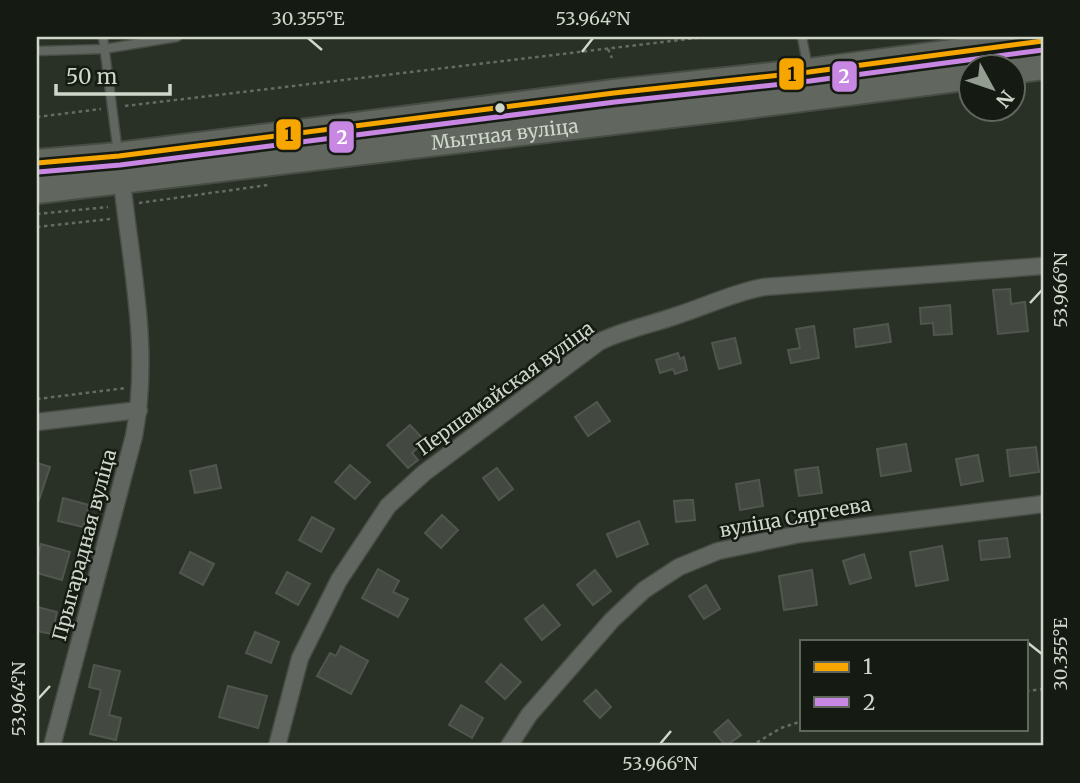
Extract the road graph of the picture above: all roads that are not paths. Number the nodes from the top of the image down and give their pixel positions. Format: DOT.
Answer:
graph roads {
  1 [pos="103,37"];
  2 [pos="177,37"];
  3 [pos="802,37"];
  4 [pos="1043,41"];
  5 [pos="104,49"];
  6 [pos="37,51"];
  7 [pos="808,72"];
  8 [pos="958,78"];
  9 [pos="37,163"];
  10 [pos="120,168"];
  11 [pos="37,190"];
  12 [pos="1043,266"];
  13 [pos="139,410"];
  14 [pos="37,422"];
  15 [pos="1043,503"];
  16 [pos="52,746"];
  17 [pos="277,746"];
  18 [pos="509,746"];
  1 -- 5 [label="lane"];
  2 -- 5 [label="lane"];
  3 -- 7 [label="lane"];
  4 -- 7 [label="main road, Мытная вуліца"];
  5 -- 6 [label="lane"];
  5 -- 10 [label="lane"];
  7 -- 10 [label="main road, Мытная вуліца"];
  8 -- 10 [label="main road, Мытная вуліца"];
  9 -- 10 [label="main road, Мытная вуліца"];
  10 -- 11 [label="main road, Мытная вуліца"];
  10 -- 13 [label="street, Прыгарадная вуліца"];
  12 -- 17 [label="street, Першамайская вуліца"];
  13 -- 14 [label="street"];
  13 -- 16 [label="street, Прыгарадная вуліца"];
  15 -- 18 [label="street, вуліца Сяргеева"];
}
